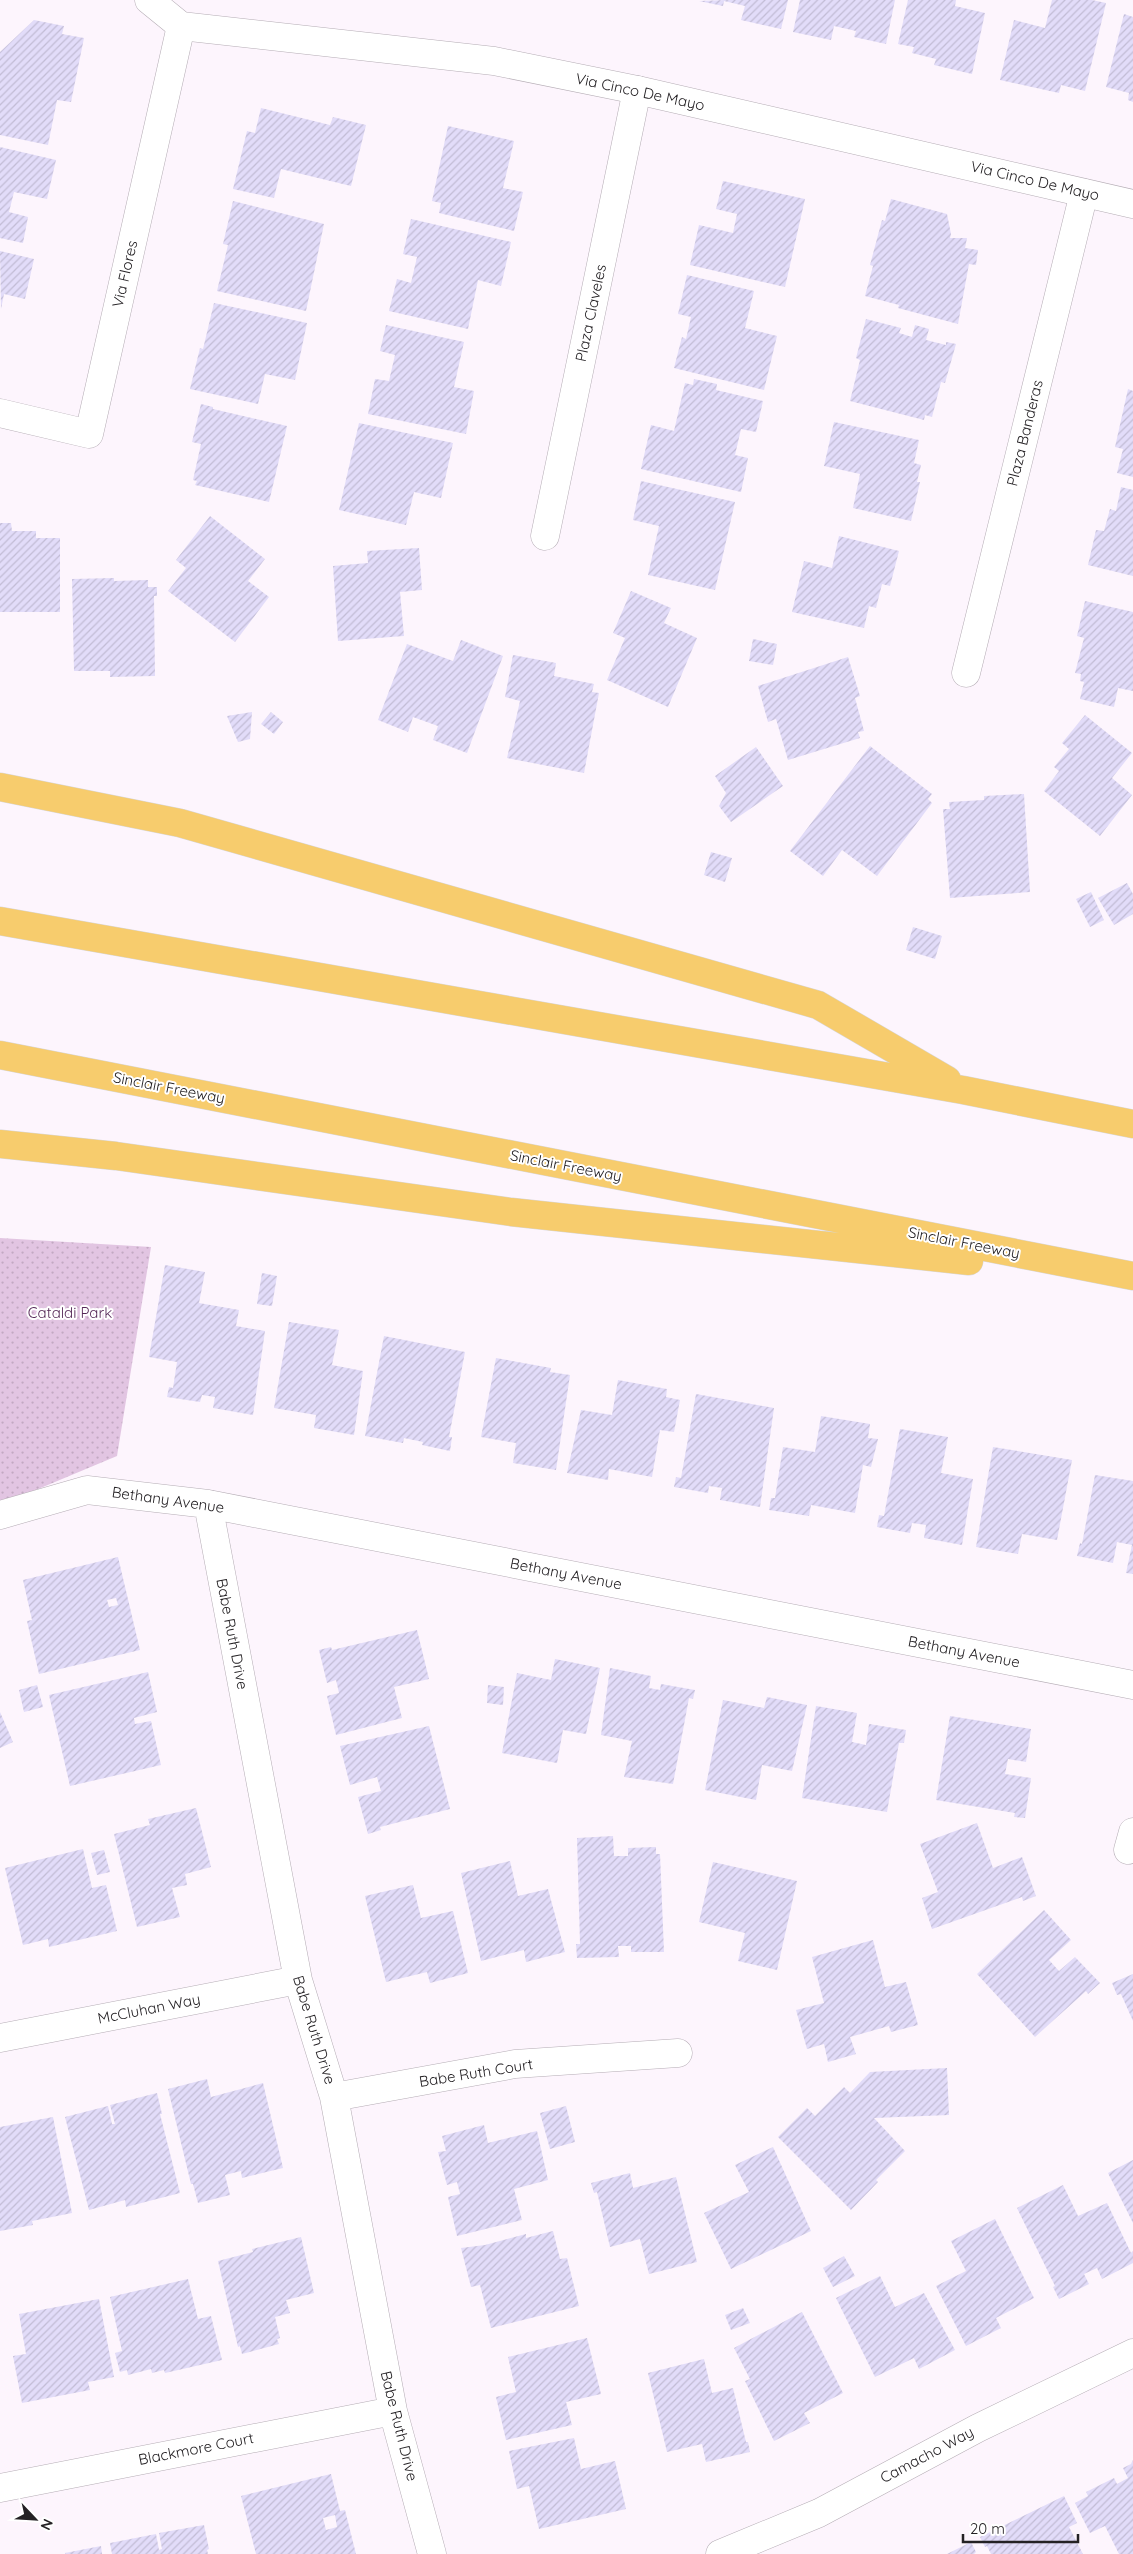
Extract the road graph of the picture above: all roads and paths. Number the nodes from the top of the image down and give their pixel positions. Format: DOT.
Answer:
graph roads {
  1 [pos="149,0"];
  2 [pos="182,26"];
  3 [pos="637,90"];
  4 [pos="1084,192"];
  5 [pos="1133,204"];
  6 [pos="0,413"];
  7 [pos="544,536"];
  8 [pos="966,673"];
  9 [pos="0,787"];
  10 [pos="0,921"];
  11 [pos="0,1055"];
  12 [pos="963,1090"];
  13 [pos="1133,1124"];
  14 [pos="0,1144"];
  15 [pos="1133,1277"];
  16 [pos="208,1504"];
  17 [pos="0,1515"];
  18 [pos="1133,1684"];
  19 [pos="298,1980"];
  20 [pos="0,2038"];
  21 [pos="678,2054"];
  22 [pos="334,2097"];
  23 [pos="1133,2353"];
  24 [pos="393,2411"];
  25 [pos="0,2488"];
  26 [pos="432,2554"];
  27 [pos="720,2554"];
  1 -- 2 [label="street"];
  2 -- 3 [label="street, Via Cinco De Mayo"];
  2 -- 6 [label="street, Via Flores"];
  3 -- 4 [label="street, Via Cinco De Mayo"];
  3 -- 7 [label="street, Plaza Claveles"];
  4 -- 5 [label="street, Via Cinco De Mayo"];
  4 -- 8 [label="street, Plaza Banderas"];
  9 -- 12 [label="highway"];
  10 -- 12 [label="highway"];
  11 -- 15 [label="highway, Sinclair Freeway"];
  12 -- 13 [label="highway"];
  14 -- 15 [label="highway"];
  16 -- 17 [label="street, Bethany Avenue"];
  16 -- 18 [label="street, Bethany Avenue"];
  16 -- 19 [label="street, Babe Ruth Drive"];
  19 -- 20 [label="street, McCluhan Way"];
  19 -- 22 [label="street, Babe Ruth Drive"];
  21 -- 22 [label="street, Babe Ruth Court"];
  22 -- 24 [label="street, Babe Ruth Drive"];
  23 -- 27 [label="street, Camacho Way"];
  24 -- 25 [label="street, Blackmore Court"];
  24 -- 26 [label="street, Babe Ruth Drive"];
}
